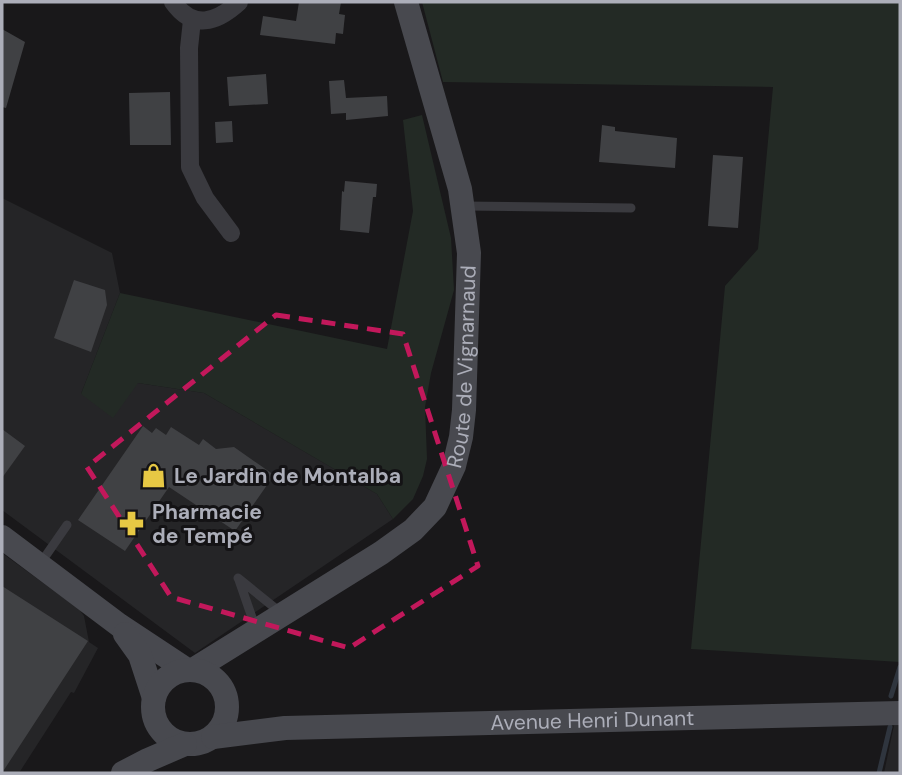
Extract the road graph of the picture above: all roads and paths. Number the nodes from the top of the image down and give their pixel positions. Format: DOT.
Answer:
graph roads {
  1 [pos="173,2"];
  2 [pos="239,2"];
  3 [pos="406,2"];
  4 [pos="192,20"];
  5 [pos="464,206"];
  6 [pos="631,208"];
  7 [pos="232,233"];
  8 [pos="66,525"];
  9 [pos="2,537"];
  10 [pos="40,565"];
  11 [pos="283,614"];
  12 [pos="119,625"];
  13 [pos="253,635"];
  14 [pos="190,670"];
  15 [pos="225,695"];
  16 [pos="154,706"];
  17 [pos="900,713"];
  18 [pos="285,728"];
  19 [pos="213,737"];
  20 [pos="185,744"];
  21 [pos="124,773"];
  1 -- 4 [label="street"];
  2 -- 4 [label="street"];
  3 -- 5 [label="street, Route de Vignarnaud"];
  4 -- 7 [label="street"];
  5 -- 6 [label="lane"];
  5 -- 11 [label="street, Route de Vignarnaud"];
  8 -- 10 [label="lane"];
  9 -- 10 [label="street"];
  10 -- 12 [label="street"];
  11 -- 13 [label="street, Route de Vignarnaud"];
  11 -- 13 [label="lane"];
  12 -- 14 [label="street"];
  12 -- 16 [label="street"];
  13 -- 14 [label="street, Route de Vignarnaud"];
  13 -- 15 [label="street, Route de Vignarnaud"];
  14 -- 15 [label="street"];
  14 -- 16 [label="street"];
  15 -- 18 [label="street, Avenue Henri Dunant"];
  15 -- 19 [label="street"];
  16 -- 20 [label="street"];
  16 -- 21 [label="street"];
  17 -- 18 [label="street, Avenue Henri Dunant"];
  18 -- 19 [label="street, Avenue Henri Dunant"];
  19 -- 20 [label="street"];
  20 -- 21 [label="street"];
}
